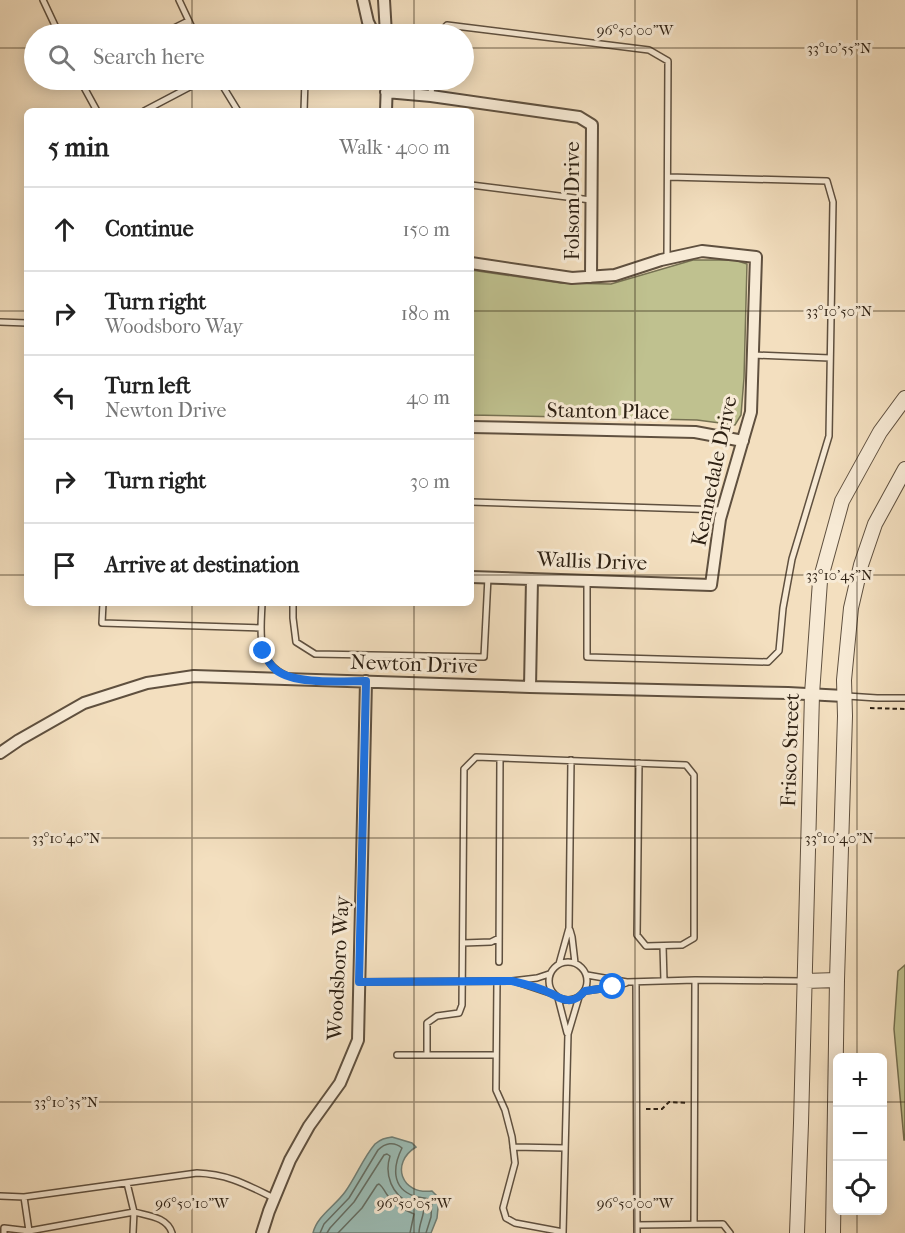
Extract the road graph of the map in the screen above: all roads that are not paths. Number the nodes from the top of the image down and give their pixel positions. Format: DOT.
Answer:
graph roads {
  1 [pos="43,0"];
  2 [pos="178,0"];
  3 [pos="363,0"];
  4 [pos="384,0"];
  5 [pos="188,21"];
  6 [pos="54,24"];
  7 [pos="182,24"];
  8 [pos="190,24"];
  9 [pos="369,24"];
  10 [pos="385,24"];
  11 [pos="474,28"];
  12 [pos="85,90"];
  13 [pos="184,90"];
  14 [pos="225,90"];
  15 [pos="304,90"];
  16 [pos="431,90"];
  17 [pos="386,92"];
  18 [pos="431,96"];
  19 [pos="95,108"];
  20 [pos="150,108"];
  21 [pos="235,108"];
  22 [pos="304,108"];
  23 [pos="386,108"];
  24 [pos="668,177"];
  25 [pos="474,185"];
  26 [pos="592,200"];
  27 [pos="668,259"];
  28 [pos="474,263"];
  29 [pos="591,277"];
  30 [pos="0,322"];
  31 [pos="24,323"];
  32 [pos="753,355"];
  33 [pos="830,358"];
  34 [pos="905,398"];
  35 [pos="474,427"];
  36 [pos="743,441"];
  37 [pos="905,469"];
  38 [pos="474,502"];
  39 [pos="723,510"];
  40 [pos="474,577"];
  41 [pos="488,577"];
  42 [pos="532,579"];
  43 [pos="587,581"];
  44 [pos="711,585"];
  45 [pos="103,606"];
  46 [pos="262,606"];
  47 [pos="294,606"];
  48 [pos="261,628"];
  49 [pos="297,679"];
  50 [pos="366,681"];
  51 [pos="530,687"];
  52 [pos="812,694"];
  53 [pos="844,696"];
  54 [pos="905,698"];
  55 [pos="0,753"];
  56 [pos="500,758"];
  57 [pos="571,760"];
  58 [pos="639,763"];
  59 [pos="569,928"];
  60 [pos="500,938"];
  61 [pos="463,943"];
  62 [pos="663,946"];
  63 [pos="499,962"];
  64 [pos="575,963"];
  65 [pos="559,964"];
  66 [pos="549,974"];
  67 [pos="586,975"];
  68 [pos="497,981"];
  69 [pos="512,981"];
  70 [pos="664,981"];
  71 [pos="694,981"];
  72 [pos="805,981"];
  73 [pos="837,981"];
  74 [pos="359,982"];
  75 [pos="463,982"];
  76 [pos="627,982"];
  77 [pos="636,982"];
  78 [pos="585,991"];
  79 [pos="555,996"];
  80 [pos="579,997"];
  81 [pos="568,1034"];
  82 [pos="397,1055"];
  83 [pos="427,1055"];
  84 [pos="496,1055"];
  85 [pos="513,1147"];
  86 [pos="565,1148"];
  87 [pos="127,1183"];
  88 [pos="0,1196"];
  89 [pos="24,1197"];
  90 [pos="274,1198"];
  91 [pos="134,1212"];
  92 [pos="694,1224"];
  93 [pos="637,1225"];
  94 [pos="3,1229"];
  95 [pos="29,1232"];
  96 [pos="563,1232"];
  97 [pos="134,1233"];
  98 [pos="172,1233"];
  99 [pos="262,1233"];
  100 [pos="637,1233"];
  101 [pos="730,1233"];
  102 [pos="797,1233"];
  103 [pos="833,1233"];
  1 -- 6 [label="lane"];
  2 -- 5 [label="lane"];
  3 -- 9 [label="street"];
  4 -- 10 [label="street"];
  5 -- 7 [label="lane"];
  5 -- 8 [label="lane"];
  11 -- 24 [label="lane"];
  12 -- 19 [label="lane"];
  13 -- 20 [label="lane"];
  14 -- 21 [label="lane"];
  15 -- 22 [label="lane"];
  16 -- 18 [label="lane"];
  17 -- 18 [label="street"];
  17 -- 23 [label="street"];
  18 -- 26 [label="street, Folsom Drive"];
  24 -- 27 [label="lane"];
  24 -- 33 [label="lane"];
  25 -- 26 [label="lane"];
  26 -- 29 [label="street, Folsom Drive"];
  27 -- 29 [label="street"];
  27 -- 32 [label="street, Kennedale Drive"];
  28 -- 29 [label="street"];
  30 -- 31 [label="lane"];
  32 -- 33 [label="lane"];
  32 -- 36 [label="street, Kennedale Drive"];
  33 -- 43 [label="lane"];
  34 -- 52 [label="street, Frisco Street"];
  35 -- 36 [label="street, Stanton Place"];
  36 -- 39 [label="street, Kennedale Drive"];
  37 -- 53 [label="street"];
  38 -- 39 [label="lane"];
  39 -- 44 [label="street, Kennedale Drive"];
  40 -- 41 [label="street, Wallis Drive"];
  41 -- 42 [label="street, Wallis Drive"];
  41 -- 47 [label="lane"];
  42 -- 43 [label="street, Wallis Drive"];
  42 -- 51 [label="street"];
  43 -- 44 [label="street, Wallis Drive"];
  45 -- 48 [label="lane"];
  46 -- 48 [label="lane"];
  48 -- 49 [label="lane"];
  49 -- 50 [label="street, Newton Drive"];
  49 -- 55 [label="street, Newton Drive"];
  50 -- 51 [label="street, Newton Drive"];
  50 -- 74 [label="street, Woodsboro Way"];
  51 -- 52 [label="street, Newton Drive"];
  52 -- 53 [label="street, Newton Drive"];
  52 -- 72 [label="street, Frisco Street"];
  53 -- 54 [label="lane"];
  53 -- 73 [label="street"];
  56 -- 57 [label="lane"];
  56 -- 60 [label="lane"];
  56 -- 61 [label="lane"];
  57 -- 58 [label="lane"];
  57 -- 59 [label="lane"];
  58 -- 62 [label="lane"];
  58 -- 62 [label="lane"];
  59 -- 64 [label="lane"];
  59 -- 65 [label="lane"];
  60 -- 61 [label="lane"];
  60 -- 63 [label="lane"];
  61 -- 75 [label="lane"];
  62 -- 70 [label="lane"];
  64 -- 65 [label="lane"];
  64 -- 67 [label="lane"];
  65 -- 66 [label="lane"];
  66 -- 69 [label="lane"];
  66 -- 79 [label="lane"];
  67 -- 76 [label="lane"];
  67 -- 78 [label="lane"];
  68 -- 69 [label="lane"];
  68 -- 75 [label="lane"];
  68 -- 84 [label="lane"];
  69 -- 79 [label="lane"];
  70 -- 71 [label="lane"];
  70 -- 77 [label="lane"];
  71 -- 72 [label="lane"];
  71 -- 92 [label="lane"];
  72 -- 73 [label="street"];
  72 -- 102 [label="street, Frisco Street"];
  73 -- 103 [label="street"];
  74 -- 75 [label="lane"];
  74 -- 90 [label="street, Woodsboro Way"];
  75 -- 83 [label="lane"];
  76 -- 77 [label="lane"];
  76 -- 78 [label="lane"];
  77 -- 93 [label="lane"];
  78 -- 80 [label="lane"];
  79 -- 80 [label="lane"];
  79 -- 81 [label="lane"];
  80 -- 81 [label="lane"];
  81 -- 86 [label="lane"];
  82 -- 83 [label="lane"];
  83 -- 84 [label="lane"];
  84 -- 85 [label="lane"];
  85 -- 86 [label="lane"];
  85 -- 96 [label="lane"];
  86 -- 96 [label="lane"];
  87 -- 89 [label="lane"];
  87 -- 90 [label="lane"];
  87 -- 91 [label="lane"];
  88 -- 89 [label="lane"];
  89 -- 95 [label="lane"];
  90 -- 99 [label="street, Woodsboro Way"];
  91 -- 95 [label="lane"];
  91 -- 97 [label="lane"];
  91 -- 98 [label="lane"];
  92 -- 93 [label="lane"];
  92 -- 101 [label="lane"];
  93 -- 100 [label="lane"];
  94 -- 95 [label="lane"];
}
